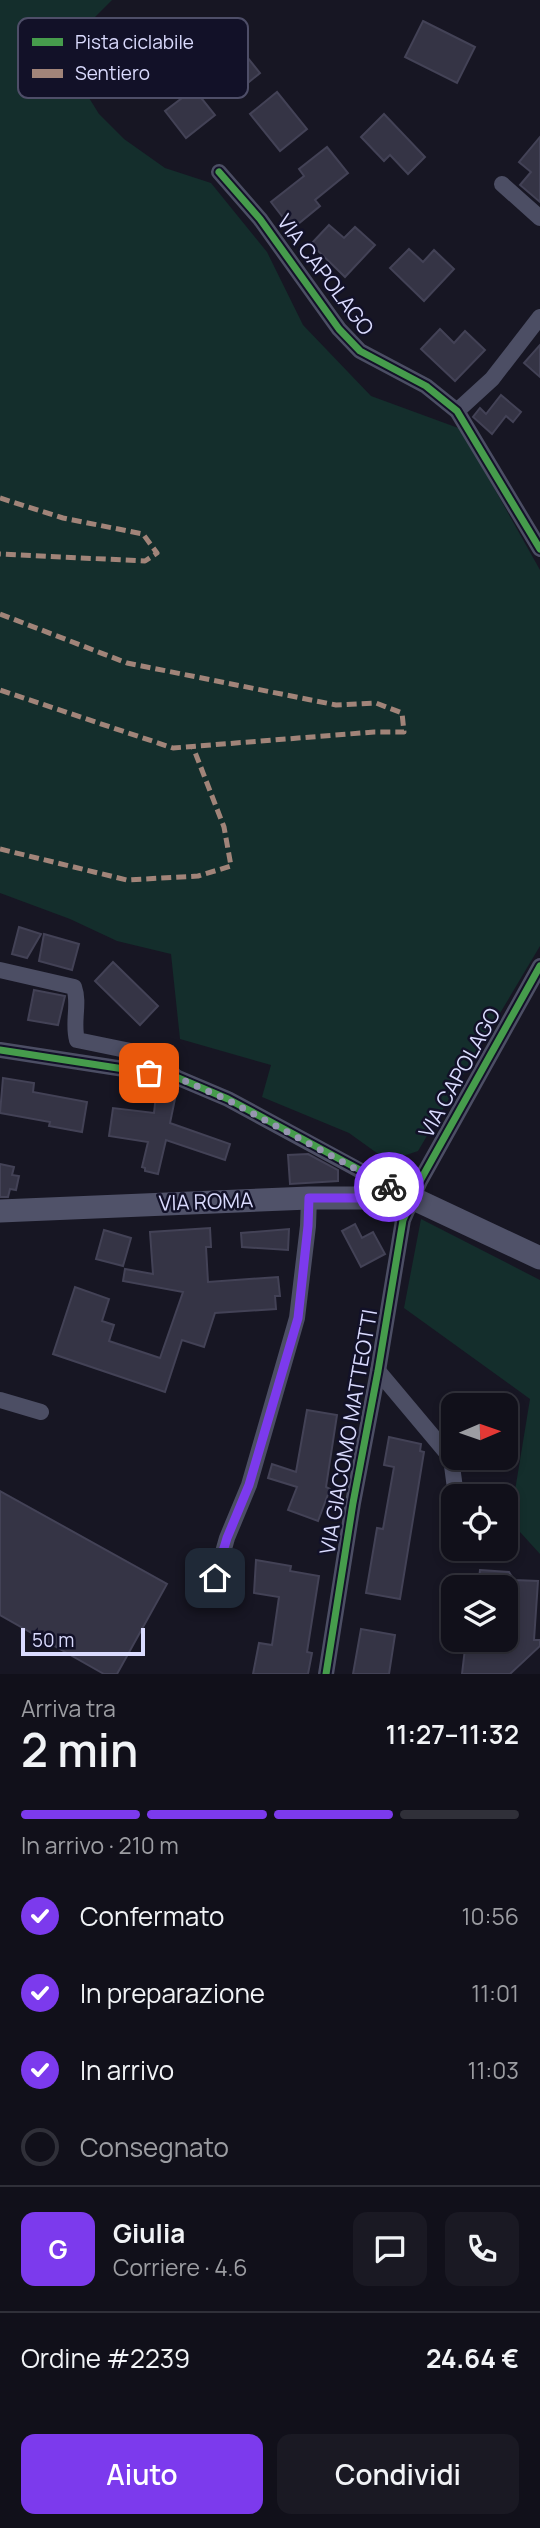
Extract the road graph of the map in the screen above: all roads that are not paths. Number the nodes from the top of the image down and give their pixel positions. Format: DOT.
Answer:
graph roads {
  1 [pos="219,172"];
  2 [pos="502,184"];
  3 [pos="540,218"];
  4 [pos="540,317"];
  5 [pos="457,411"];
  6 [pos="540,549"];
  7 [pos="540,966"];
  8 [pos="0,970"];
  9 [pos="3,1049"];
  10 [pos="176,1077"];
  11 [pos="309,1198"];
  12 [pos="412,1198"];
  13 [pos="0,1211"];
  14 [pos="540,1258"];
  15 [pos="378,1371"];
  16 [pos="0,1400"];
  17 [pos="41,1412"];
  18 [pos="454,1484"];
  19 [pos="210,1598"];
  20 [pos="326,1674"];
  1 -- 5 [label="street, VIA CAPOLAGO"];
  2 -- 3 [label="street"];
  4 -- 5 [label="street"];
  5 -- 6 [label="street, VIA CAPOLAGO"];
  7 -- 12 [label="street, VIA CAPOLAGO"];
  8 -- 10 [label="street"];
  9 -- 10 [label="street"];
  10 -- 12 [label="street"];
  11 -- 12 [label="main road, VIA ROMA"];
  11 -- 13 [label="main road, VIA ROMA"];
  11 -- 19 [label="street"];
  12 -- 14 [label="main road"];
  12 -- 15 [label="street, VIA GIACOMO MATTEOTTI"];
  15 -- 18 [label="street"];
  15 -- 20 [label="street, VIA GIACOMO MATTEOTTI"];
  16 -- 17 [label="street"];
}
